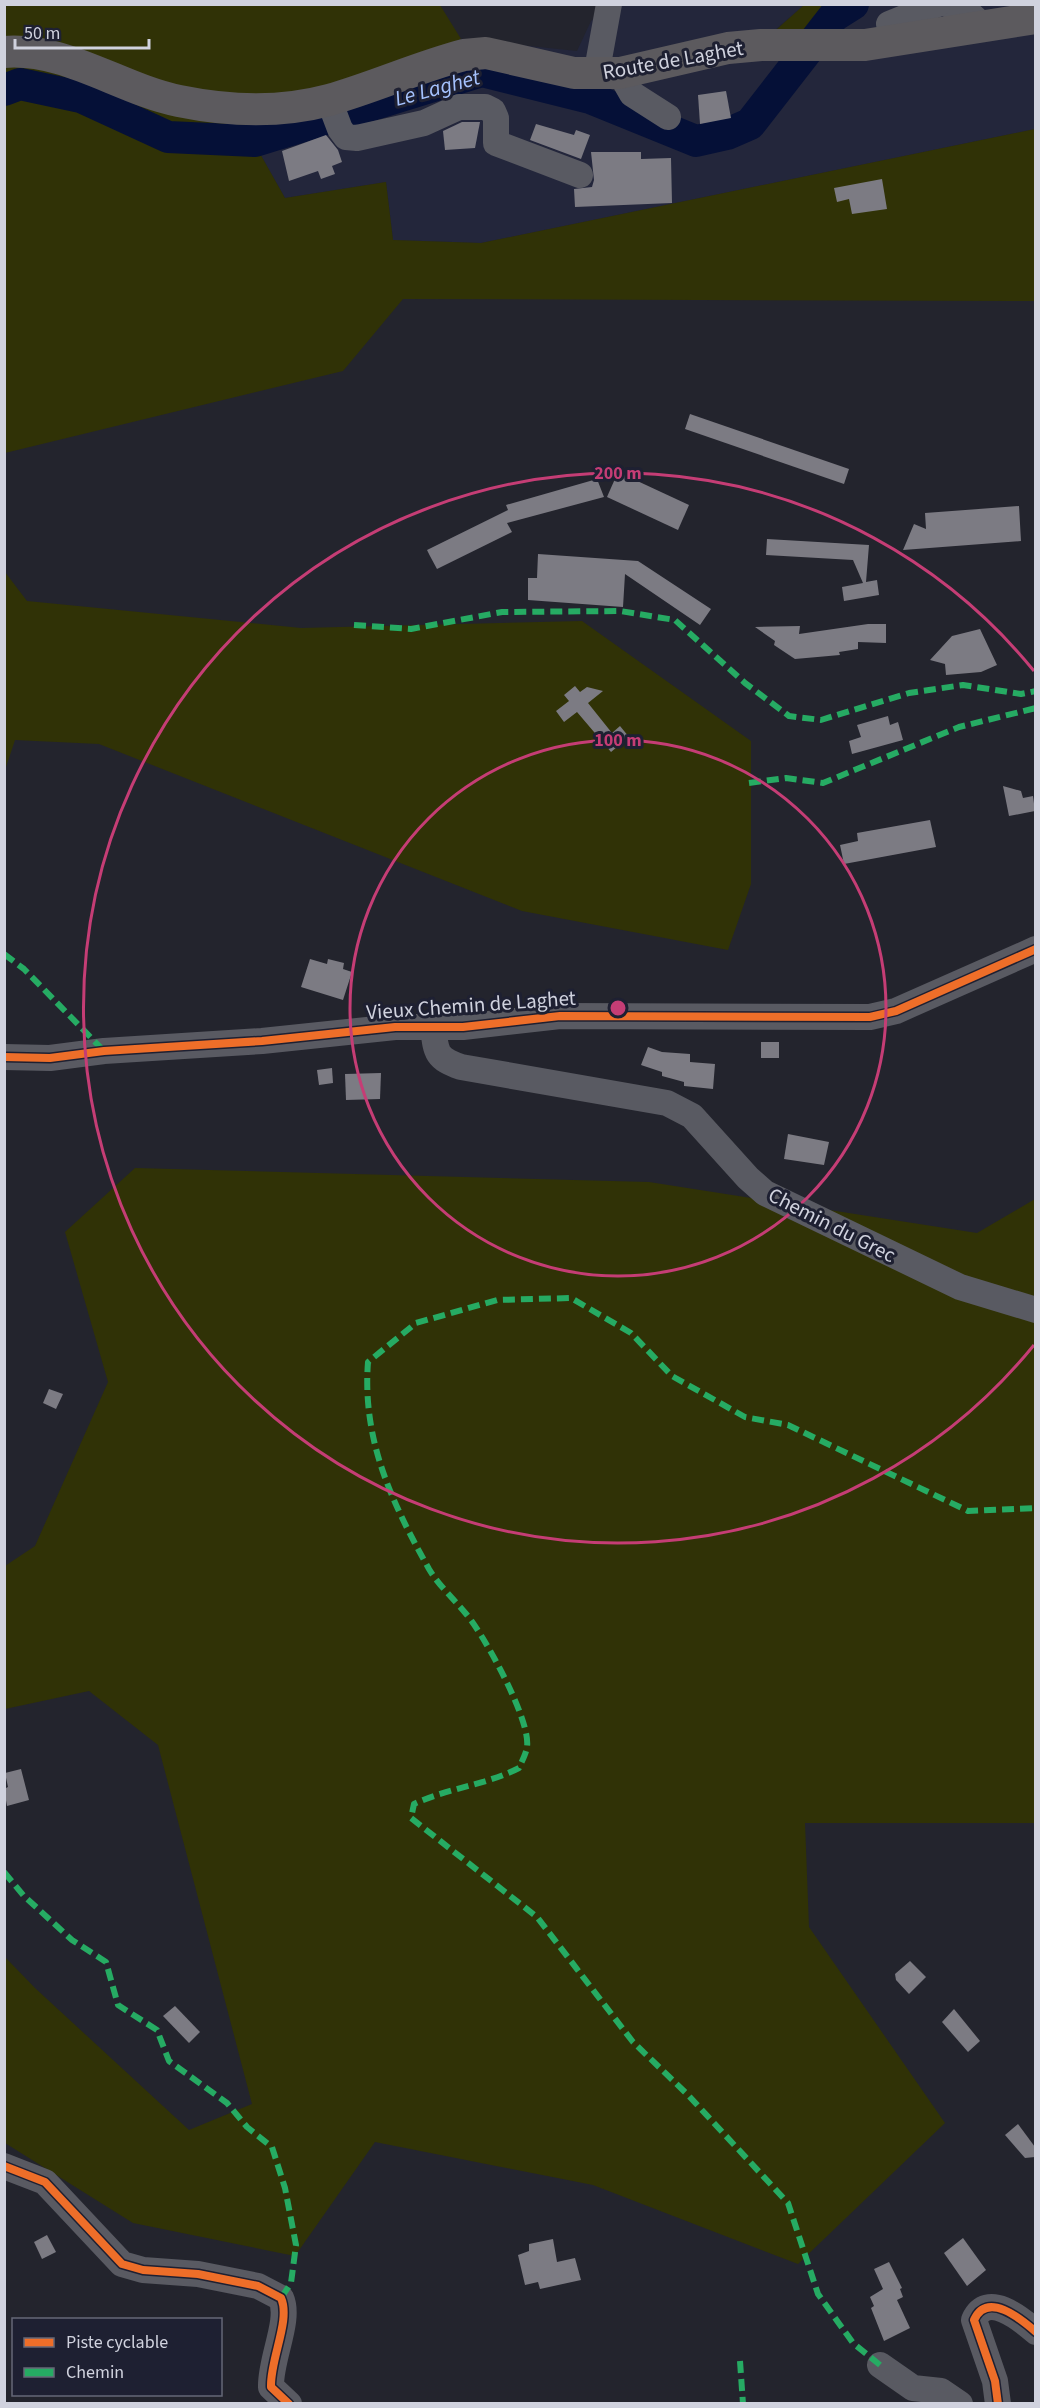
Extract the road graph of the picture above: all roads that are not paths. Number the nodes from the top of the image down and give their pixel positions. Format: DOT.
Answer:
graph roads {
  1 [pos="609,4"];
  2 [pos="938,4"];
  3 [pos="947,4"];
  4 [pos="1035,18"];
  5 [pos="889,24"];
  6 [pos="982,25"];
  7 [pos="4,52"];
  8 [pos="610,73"];
  9 [pos="333,112"];
  10 [pos="668,117"];
  11 [pos="580,175"];
  12 [pos="1035,949"];
  13 [pos="433,1027"];
  14 [pos="4,1057"];
  15 [pos="1035,1310"];
  16 [pos="4,2166"];
  17 [pos="1035,2332"];
  18 [pos="880,2365"];
  19 [pos="289,2403"];
  20 [pos="960,2403"];
  21 [pos="998,2403"];
  1 -- 8 [label="street"];
  2 -- 5 [label="street"];
  3 -- 6 [label="street"];
  4 -- 6 [label="main road, Route de Laghet"];
  6 -- 8 [label="main road, Route de Laghet"];
  7 -- 9 [label="main road, Route de Laghet"];
  8 -- 9 [label="main road, Route de Laghet"];
  8 -- 10 [label="street"];
  9 -- 11 [label="street"];
  12 -- 13 [label="street, Vieux Chemin de Laghet"];
  13 -- 14 [label="street, Vieux Chemin de Laghet"];
  13 -- 15 [label="street, Chemin du Grec"];
  16 -- 19 [label="street"];
  17 -- 21 [label="street"];
  18 -- 20 [label="street"];
}
